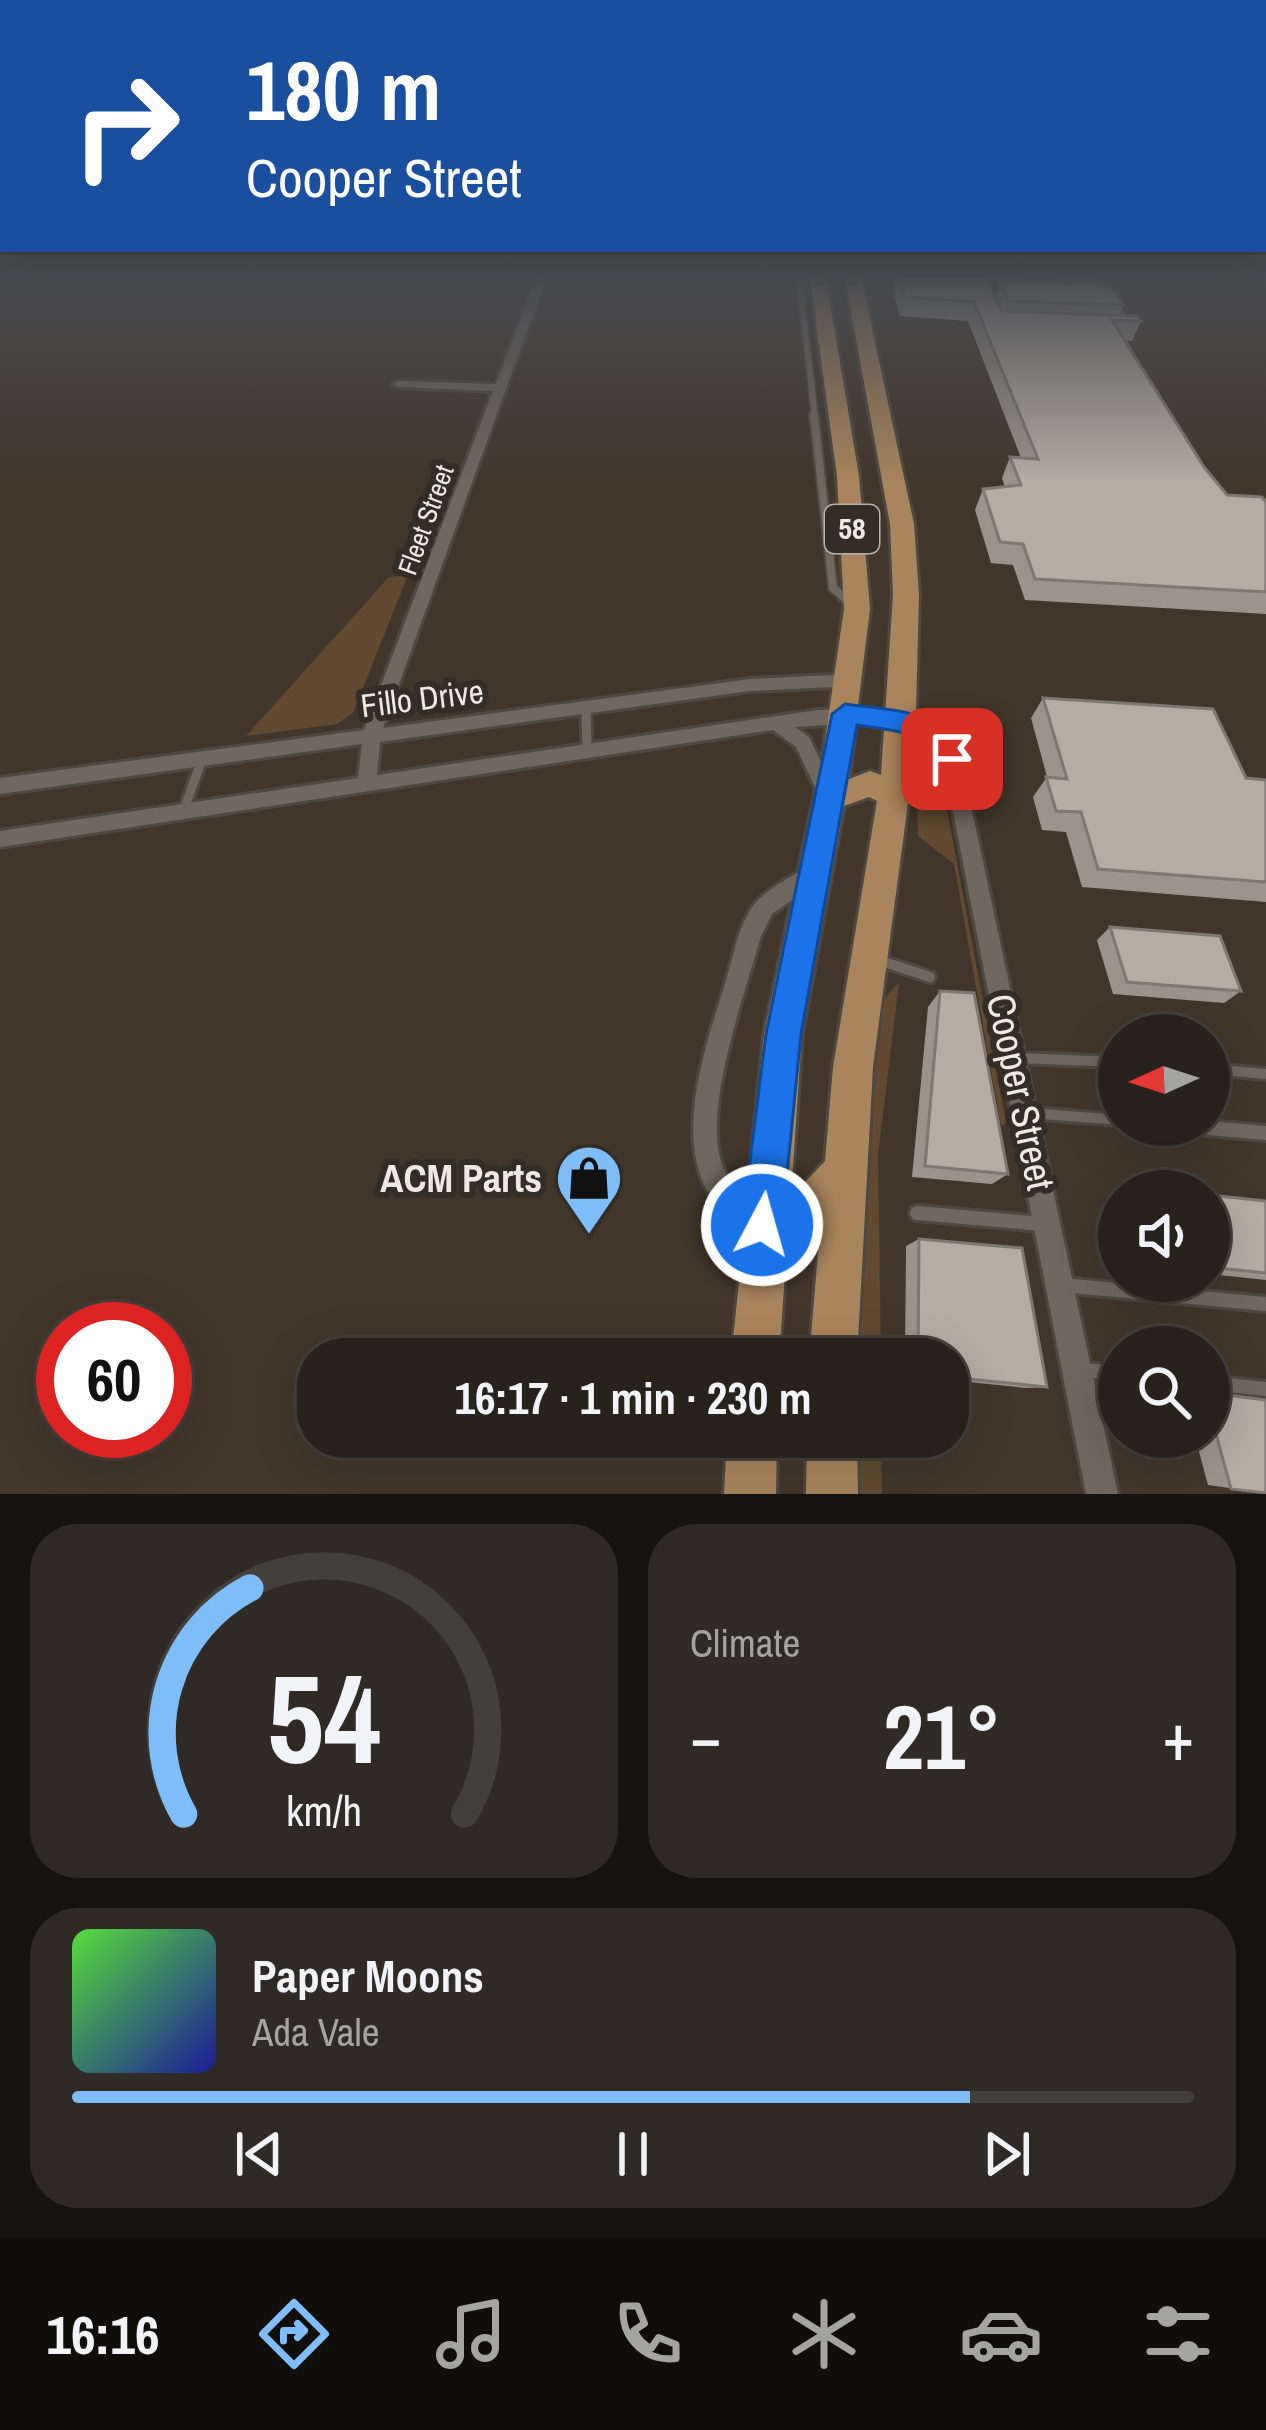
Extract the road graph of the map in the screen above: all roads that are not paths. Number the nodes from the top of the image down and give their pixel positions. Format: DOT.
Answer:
graph roads {
  1 [pos="517,343"];
  2 [pos="806,343"];
  3 [pos="826,343"];
  4 [pos="866,343"];
  5 [pos="869,358"];
  6 [pos="830,369"];
  7 [pos="399,384"];
  8 [pos="500,388"];
  9 [pos="906,595"];
  10 [pos="857,609"];
  11 [pos="850,673"];
  12 [pos="586,709"];
  13 [pos="845,714"];
  14 [pos="901,720"];
  15 [pos="776,722"];
  16 [pos="372,734"];
  17 [pos="587,754"];
  18 [pos="202,757"];
  19 [pos="0,786"];
  20 [pos="367,786"];
  21 [pos="895,795"];
  22 [pos="830,798"];
  23 [pos="183,812"];
  24 [pos="0,839"];
  25 [pos="814,874"];
  26 [pos="870,958"];
  27 [pos="930,977"];
  28 [pos="1013,1058"];
  29 [pos="1098,1061"];
  30 [pos="1230,1071"];
  31 [pos="1266,1074"];
  32 [pos="1024,1112"];
  33 [pos="1098,1118"];
  34 [pos="1230,1130"];
  35 [pos="1266,1133"];
  36 [pos="844,1172"];
  37 [pos="917,1213"];
  38 [pos="762,1225"];
  39 [pos="1048,1225"];
  40 [pos="1060,1285"];
  41 [pos="1266,1304"];
  42 [pos="756,1338"];
  43 [pos="834,1338"];
  44 [pos="1077,1369"];
  45 [pos="1098,1371"];
  46 [pos="1230,1385"];
  47 [pos="1266,1389"];
  48 [pos="751,1458"];
  49 [pos="832,1458"];
  50 [pos="750,1494"];
  51 [pos="832,1494"];
  52 [pos="1102,1494"];
  1 -- 8 [label="street, Fleet Street"];
  2 -- 10 [label="lane"];
  3 -- 6 [label="main road, 58"];
  4 -- 5 [label="main road, 58"];
  5 -- 6 [label="main road"];
  5 -- 9 [label="main road, 58"];
  6 -- 10 [label="main road, 58"];
  7 -- 8 [label="street"];
  8 -- 16 [label="street, Fleet Street"];
  9 -- 10 [label="main road"];
  9 -- 14 [label="main road, 58"];
  10 -- 11 [label="main road, 58"];
  11 -- 12 [label="street, Fillo Drive"];
  11 -- 13 [label="main road, 58"];
  12 -- 16 [label="street, Fillo Drive"];
  12 -- 17 [label="lane"];
  13 -- 14 [label="street, Cooper Street"];
  13 -- 15 [label="street"];
  13 -- 22 [label="main road, 58"];
  14 -- 21 [label="main road, 58"];
  14 -- 28 [label="street, Cooper Street"];
  15 -- 17 [label="street"];
  15 -- 22 [label="street"];
  16 -- 18 [label="street, Fillo Drive"];
  16 -- 20 [label="street, Fleet Street"];
  17 -- 20 [label="street"];
  18 -- 19 [label="street, Fillo Drive"];
  18 -- 23 [label="lane"];
  20 -- 23 [label="street"];
  21 -- 22 [label="main road"];
  21 -- 26 [label="main road, 58"];
  22 -- 25 [label="main road, 58"];
  23 -- 24 [label="street"];
  25 -- 38 [label="main road, 58"];
  25 -- 38 [label="street"];
  26 -- 27 [label="lane"];
  26 -- 36 [label="main road, 58"];
  28 -- 29 [label="lane"];
  28 -- 32 [label="street, Cooper Street"];
  30 -- 31 [label="lane"];
  32 -- 33 [label="lane"];
  32 -- 39 [label="street, Cooper Street"];
  34 -- 35 [label="lane"];
  36 -- 38 [label="main road"];
  36 -- 43 [label="main road, 58"];
  37 -- 39 [label="lane"];
  38 -- 42 [label="main road, 58"];
  39 -- 40 [label="street, Cooper Street"];
  40 -- 41 [label="lane"];
  40 -- 44 [label="street, Cooper Street"];
  44 -- 45 [label="lane"];
  44 -- 52 [label="street, Cooper Street"];
  46 -- 47 [label="lane"];
  48 -- 50 [label="main road"];
  49 -- 51 [label="main road"];
}
